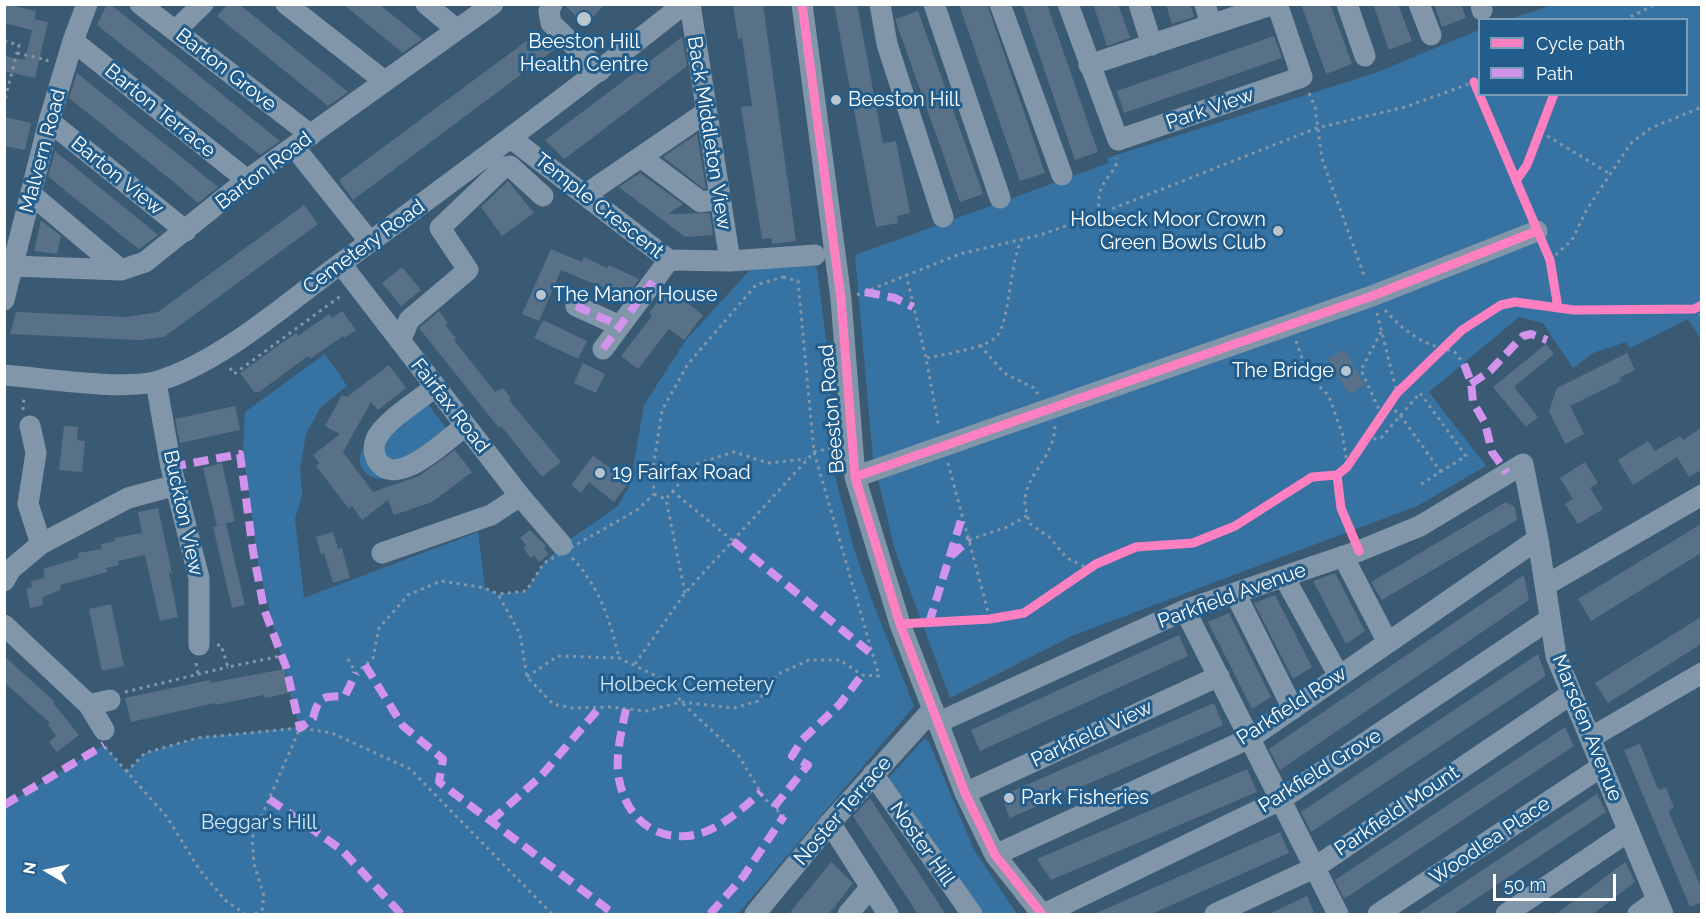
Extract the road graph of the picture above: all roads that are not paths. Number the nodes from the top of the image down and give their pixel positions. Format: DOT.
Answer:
graph roads {
  1 [pos="140,4"];
  2 [pos="203,4"];
  3 [pos="286,4"];
  4 [pos="426,4"];
  5 [pos="493,4"];
  6 [pos="552,4"];
  7 [pos="684,4"];
  8 [pos="690,4"];
  9 [pos="802,4"];
  10 [pos="934,4"];
  11 [pos="1000,4"];
  12 [pos="1068,4"];
  13 [pos="1139,4"];
  14 [pos="1205,4"];
  15 [pos="1276,4"];
  16 [pos="1347,4"];
  17 [pos="1419,4"];
  18 [pos="86,5"];
  19 [pos="886,6"];
  20 [pos="1211,25"];
  21 [pos="456,28"];
  22 [pos="175,31"];
  23 [pos="1431,35"];
  24 [pos="73,41"];
  25 [pos="1152,45"];
  26 [pos="1365,56"];
  27 [pos="1089,65"];
  28 [pos="600,71"];
  29 [pos="383,81"];
  30 [pos="705,113"];
  31 [pos="49,121"];
  32 [pos="512,139"];
  33 [pos="303,142"];
  34 [pos="641,157"];
  35 [pos="1062,175"];
  36 [pos="247,180"];
  37 [pos="31,194"];
  38 [pos="585,195"];
  39 [pos="543,196"];
  40 [pos="1000,198"];
  41 [pos="719,199"];
  42 [pos="943,218"];
  43 [pos="14,224"];
  44 [pos="186,231"];
  45 [pos="1537,231"];
  46 [pos="370,242"];
  47 [pos="815,255"];
  48 [pos="669,260"];
  49 [pos="730,261"];
  50 [pos="341,264"];
  51 [pos="13,266"];
  52 [pos="121,270"];
  53 [pos="4,300"];
  54 [pos="576,306"];
  55 [pos="620,326"];
  56 [pos="400,341"];
  57 [pos="603,349"];
  58 [pos="4,375"];
  59 [pos="156,382"];
  60 [pos="435,387"];
  61 [pos="30,426"];
  62 [pos="465,426"];
  63 [pos="1523,464"];
  64 [pos="855,477"];
  65 [pos="176,485"];
  66 [pos="1701,495"];
  67 [pos="519,496"];
  68 [pos="1538,539"];
  69 [pos="41,544"];
  70 [pos="564,548"];
  71 [pos="382,554"];
  72 [pos="1343,556"];
  73 [pos="1284,576"];
  74 [pos="4,581"];
  75 [pos="1546,585"];
  76 [pos="1235,593"];
  77 [pos="1185,610"];
  78 [pos="1550,620"];
  79 [pos="4,625"];
  80 [pos="1388,643"];
  81 [pos="199,645"];
  82 [pos="1701,673"];
  83 [pos="1219,676"];
  84 [pos="1339,676"];
  85 [pos="1571,694"];
  86 [pos="110,700"];
  87 [pos="89,705"];
  88 [pos="1293,709"];
  89 [pos="935,716"];
  90 [pos="104,738"];
  91 [pos="1250,738"];
  92 [pos="1590,738"];
  93 [pos="1601,767"];
  94 [pos="873,774"];
  95 [pos="965,793"];
  96 [pos="1280,800"];
  97 [pos="830,823"];
  98 [pos="1629,831"];
  99 [pos="995,855"];
  100 [pos="1314,868"];
  101 [pos="871,887"];
  102 [pos="1660,907"];
  103 [pos="755,915"];
  104 [pos="848,915"];
  105 [pos="888,915"];
  106 [pos="972,915"];
  107 [pos="1043,915"];
  108 [pos="1215,915"];
  109 [pos="1338,915"];
  110 [pos="1378,915"];
  111 [pos="1506,915"];
  112 [pos="1638,915"];
  1 -- 22 [label="street, Barton Grove"];
  2 -- 22 [label="street"];
  3 -- 29 [label="street"];
  4 -- 21 [label="street"];
  5 -- 21 [label="street, Barton Road"];
  6 -- 28 [label="street"];
  7 -- 28 [label="street, Cemetery Road"];
  8 -- 30 [label="street, Back Middleton View"];
  9 -- 64 [label="street, Beeston Road"];
  10 -- 40 [label="street"];
  11 -- 35 [label="street"];
  12 -- 27 [label="street"];
  13 -- 25 [label="street"];
  14 -- 20 [label="street"];
  15 -- 20 [label="street"];
  15 -- 27 [label="street, Park View"];
  16 -- 26 [label="street"];
  17 -- 23 [label="street"];
  18 -- 24 [label="street, Malvern Road"];
  19 -- 42 [label="street"];
  20 -- 25 [label="street"];
  21 -- 29 [label="street, Barton Road"];
  22 -- 33 [label="street, Barton Grove"];
  24 -- 31 [label="street, Malvern Road"];
  24 -- 36 [label="street, Barton Terrace"];
  25 -- 27 [label="street"];
  28 -- 32 [label="street, Cemetery Road"];
  29 -- 33 [label="street, Barton Road"];
  30 -- 34 [label="street"];
  30 -- 41 [label="street, Back Middleton View"];
  31 -- 37 [label="street, Malvern Road"];
  31 -- 44 [label="street, Barton View"];
  32 -- 38 [label="street, Temple Crescent"];
  32 -- 46 [label="street, Cemetery Road"];
  33 -- 36 [label="street, Barton Road"];
  33 -- 46 [label="street, Barton Grove"];
  34 -- 38 [label="street"];
  34 -- 41 [label="street"];
  36 -- 44 [label="street, Barton Road"];
  37 -- 43 [label="street, Malvern Road"];
  37 -- 52 [label="street"];
  38 -- 48 [label="street, Temple Crescent"];
  39 -- 56 [label="street"];
  41 -- 49 [label="street, Back Middleton View"];
  43 -- 51 [label="street, Malvern Road"];
  44 -- 52 [label="street, Barton Road"];
  45 -- 64 [label="street"];
  46 -- 50 [label="street, Cemetery Road"];
  47 -- 49 [label="street, Temple Crescent"];
  48 -- 49 [label="street, Temple Crescent"];
  48 -- 55 [label="street"];
  50 -- 56 [label="street, Fairfax Road"];
  50 -- 59 [label="street, Cemetery Road"];
  51 -- 52 [label="street, Barton Road"];
  51 -- 53 [label="street, Malvern Road"];
  54 -- 55 [label="street"];
  55 -- 57 [label="street"];
  56 -- 60 [label="street, Fairfax Road"];
  58 -- 59 [label="street, Cemetery Road"];
  59 -- 65 [label="street, Buckton View"];
  60 -- 62 [label="street, Fairfax Road"];
  60 -- 62 [label="street"];
  61 -- 69 [label="street"];
  62 -- 67 [label="street, Fairfax Road"];
  63 -- 68 [label="street, Marsden Avenue"];
  63 -- 72 [label="street, Parkfield Avenue"];
  64 -- 89 [label="street, Beeston Road"];
  65 -- 69 [label="street"];
  65 -- 81 [label="street, Buckton View"];
  66 -- 75 [label="street"];
  67 -- 70 [label="street, Fairfax Road"];
  67 -- 71 [label="street"];
  68 -- 75 [label="street, Marsden Avenue"];
  68 -- 80 [label="street, Parkfield Row"];
  69 -- 74 [label="street"];
  72 -- 73 [label="street, Parkfield Avenue"];
  72 -- 80 [label="street"];
  73 -- 76 [label="street, Parkfield Avenue"];
  73 -- 84 [label="street"];
  75 -- 78 [label="street, Marsden Avenue"];
  76 -- 77 [label="street, Parkfield Avenue"];
  76 -- 88 [label="street"];
  77 -- 83 [label="street"];
  77 -- 89 [label="street, Parkfield Avenue"];
  78 -- 85 [label="street, Marsden Avenue"];
  78 -- 96 [label="street, Parkfield Grove"];
  79 -- 87 [label="street"];
  80 -- 84 [label="street, Parkfield Row"];
  82 -- 92 [label="street"];
  83 -- 91 [label="street"];
  83 -- 95 [label="street, Parkfield View"];
  84 -- 88 [label="street, Parkfield Row"];
  85 -- 92 [label="street, Marsden Avenue"];
  85 -- 100 [label="street, Parkfield Mount"];
  86 -- 87 [label="street"];
  87 -- 90 [label="street"];
  88 -- 91 [label="street, Parkfield Row"];
  89 -- 94 [label="street, Noster Terrace"];
  89 -- 95 [label="street, Beeston Road"];
  91 -- 96 [label="street"];
  91 -- 99 [label="street, Parkfield Row"];
  92 -- 93 [label="street, Marsden Avenue"];
  93 -- 98 [label="street, Marsden Avenue"];
  93 -- 110 [label="street, Woodlea Place"];
  94 -- 97 [label="street, Noster Terrace"];
  94 -- 106 [label="street, Noster Hill"];
  95 -- 99 [label="street, Beeston Road"];
  96 -- 100 [label="street"];
  96 -- 107 [label="street, Parkfield Grove"];
  97 -- 101 [label="street"];
  97 -- 103 [label="street, Noster Terrace"];
  98 -- 102 [label="street, Marsden Avenue"];
  98 -- 111 [label="street"];
  99 -- 107 [label="street, Beeston Road"];
  100 -- 108 [label="street, Parkfield Mount"];
  100 -- 109 [label="street"];
  101 -- 104 [label="street"];
  101 -- 105 [label="street"];
  102 -- 112 [label="street"];
}
